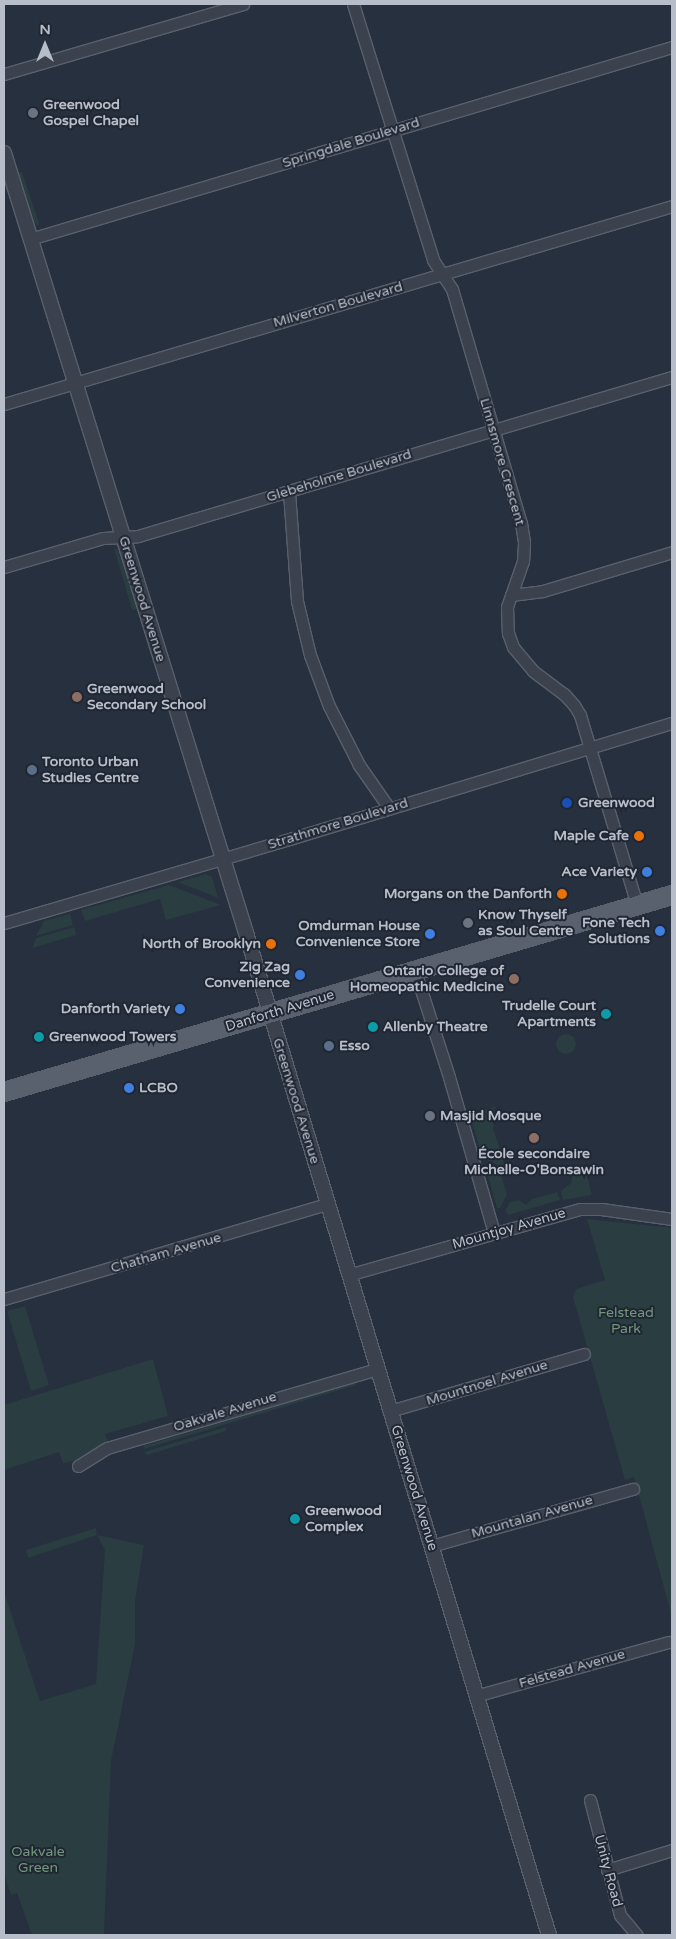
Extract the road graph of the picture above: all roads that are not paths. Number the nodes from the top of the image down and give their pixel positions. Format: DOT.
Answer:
graph roads {
  1 [pos="243,4"];
  2 [pos="353,4"];
  3 [pos="672,47"];
  4 [pos="4,74"];
  5 [pos="393,130"];
  6 [pos="4,153"];
  7 [pos="672,206"];
  8 [pos="30,239"];
  9 [pos="442,274"];
  10 [pos="672,377"];
  11 [pos="75,382"];
  12 [pos="4,404"];
  13 [pos="492,429"];
  14 [pos="289,492"];
  15 [pos="124,538"];
  16 [pos="672,552"];
  17 [pos="4,567"];
  18 [pos="510,595"];
  19 [pos="672,723"];
  20 [pos="590,748"];
  21 [pos="389,808"];
  22 [pos="222,859"];
  23 [pos="672,895"];
  24 [pos="637,905"];
  25 [pos="4,923"];
  26 [pos="416,971"];
  27 [pos="270,1014"];
  28 [pos="4,1092"];
  29 [pos="327,1204"];
  30 [pos="672,1218"];
  31 [pos="494,1232"];
  32 [pos="348,1275"];
  33 [pos="4,1299"];
  34 [pos="584,1354"];
  35 [pos="377,1369"];
  36 [pos="390,1411"];
  37 [pos="78,1466"];
  38 [pos="633,1489"];
  39 [pos="431,1546"];
  40 [pos="669,1642"];
  41 [pos="475,1696"];
  42 [pos="590,1800"];
  43 [pos="672,1850"];
  44 [pos="608,1870"];
  45 [pos="548,1935"];
  46 [pos="637,1935"];
  1 -- 4 [label="street"];
  2 -- 5 [label="street, Linnsmore Crescent"];
  3 -- 5 [label="street, Springdale Boulevard"];
  5 -- 8 [label="street, Springdale Boulevard"];
  5 -- 9 [label="street, Linnsmore Crescent"];
  6 -- 8 [label="street, Greenwood Avenue"];
  7 -- 9 [label="street, Milverton Boulevard"];
  8 -- 11 [label="street, Greenwood Avenue"];
  9 -- 11 [label="street, Milverton Boulevard"];
  9 -- 13 [label="street, Linnsmore Crescent"];
  10 -- 13 [label="street, Glebeholme Boulevard"];
  11 -- 12 [label="street, Milverton Boulevard"];
  11 -- 15 [label="street, Greenwood Avenue"];
  13 -- 14 [label="street, Glebeholme Boulevard"];
  13 -- 18 [label="street, Linnsmore Crescent"];
  14 -- 15 [label="street, Glebeholme Boulevard"];
  14 -- 21 [label="street"];
  15 -- 17 [label="street, Glebeholme Boulevard"];
  15 -- 22 [label="street, Greenwood Avenue"];
  16 -- 18 [label="street"];
  18 -- 20 [label="street, Linnsmore Crescent"];
  19 -- 20 [label="street, Strathmore Boulevard"];
  20 -- 21 [label="street, Strathmore Boulevard"];
  20 -- 24 [label="street, Linnsmore Crescent"];
  21 -- 22 [label="street, Strathmore Boulevard"];
  22 -- 25 [label="street, Strathmore Boulevard"];
  22 -- 27 [label="street, Greenwood Avenue"];
  23 -- 24 [label="main road, Danforth Avenue"];
  24 -- 26 [label="main road, Danforth Avenue"];
  26 -- 27 [label="main road, Danforth Avenue"];
  26 -- 31 [label="street"];
  27 -- 28 [label="main road, Danforth Avenue"];
  27 -- 29 [label="street, Greenwood Avenue"];
  29 -- 32 [label="street, Greenwood Avenue"];
  29 -- 33 [label="street, Chatham Avenue"];
  30 -- 31 [label="street, Mountjoy Avenue"];
  31 -- 32 [label="street, Mountjoy Avenue"];
  32 -- 35 [label="street, Greenwood Avenue"];
  34 -- 36 [label="street, Mountnoel Avenue"];
  35 -- 36 [label="street, Greenwood Avenue"];
  35 -- 37 [label="street, Oakvale Avenue"];
  36 -- 39 [label="street, Greenwood Avenue"];
  38 -- 39 [label="street, Mountalan Avenue"];
  39 -- 41 [label="street, Greenwood Avenue"];
  40 -- 41 [label="street, Felstead Avenue"];
  41 -- 45 [label="street, Greenwood Avenue"];
  42 -- 44 [label="street, Unity Road"];
  43 -- 44 [label="street"];
  44 -- 46 [label="street, Unity Road"];
}
